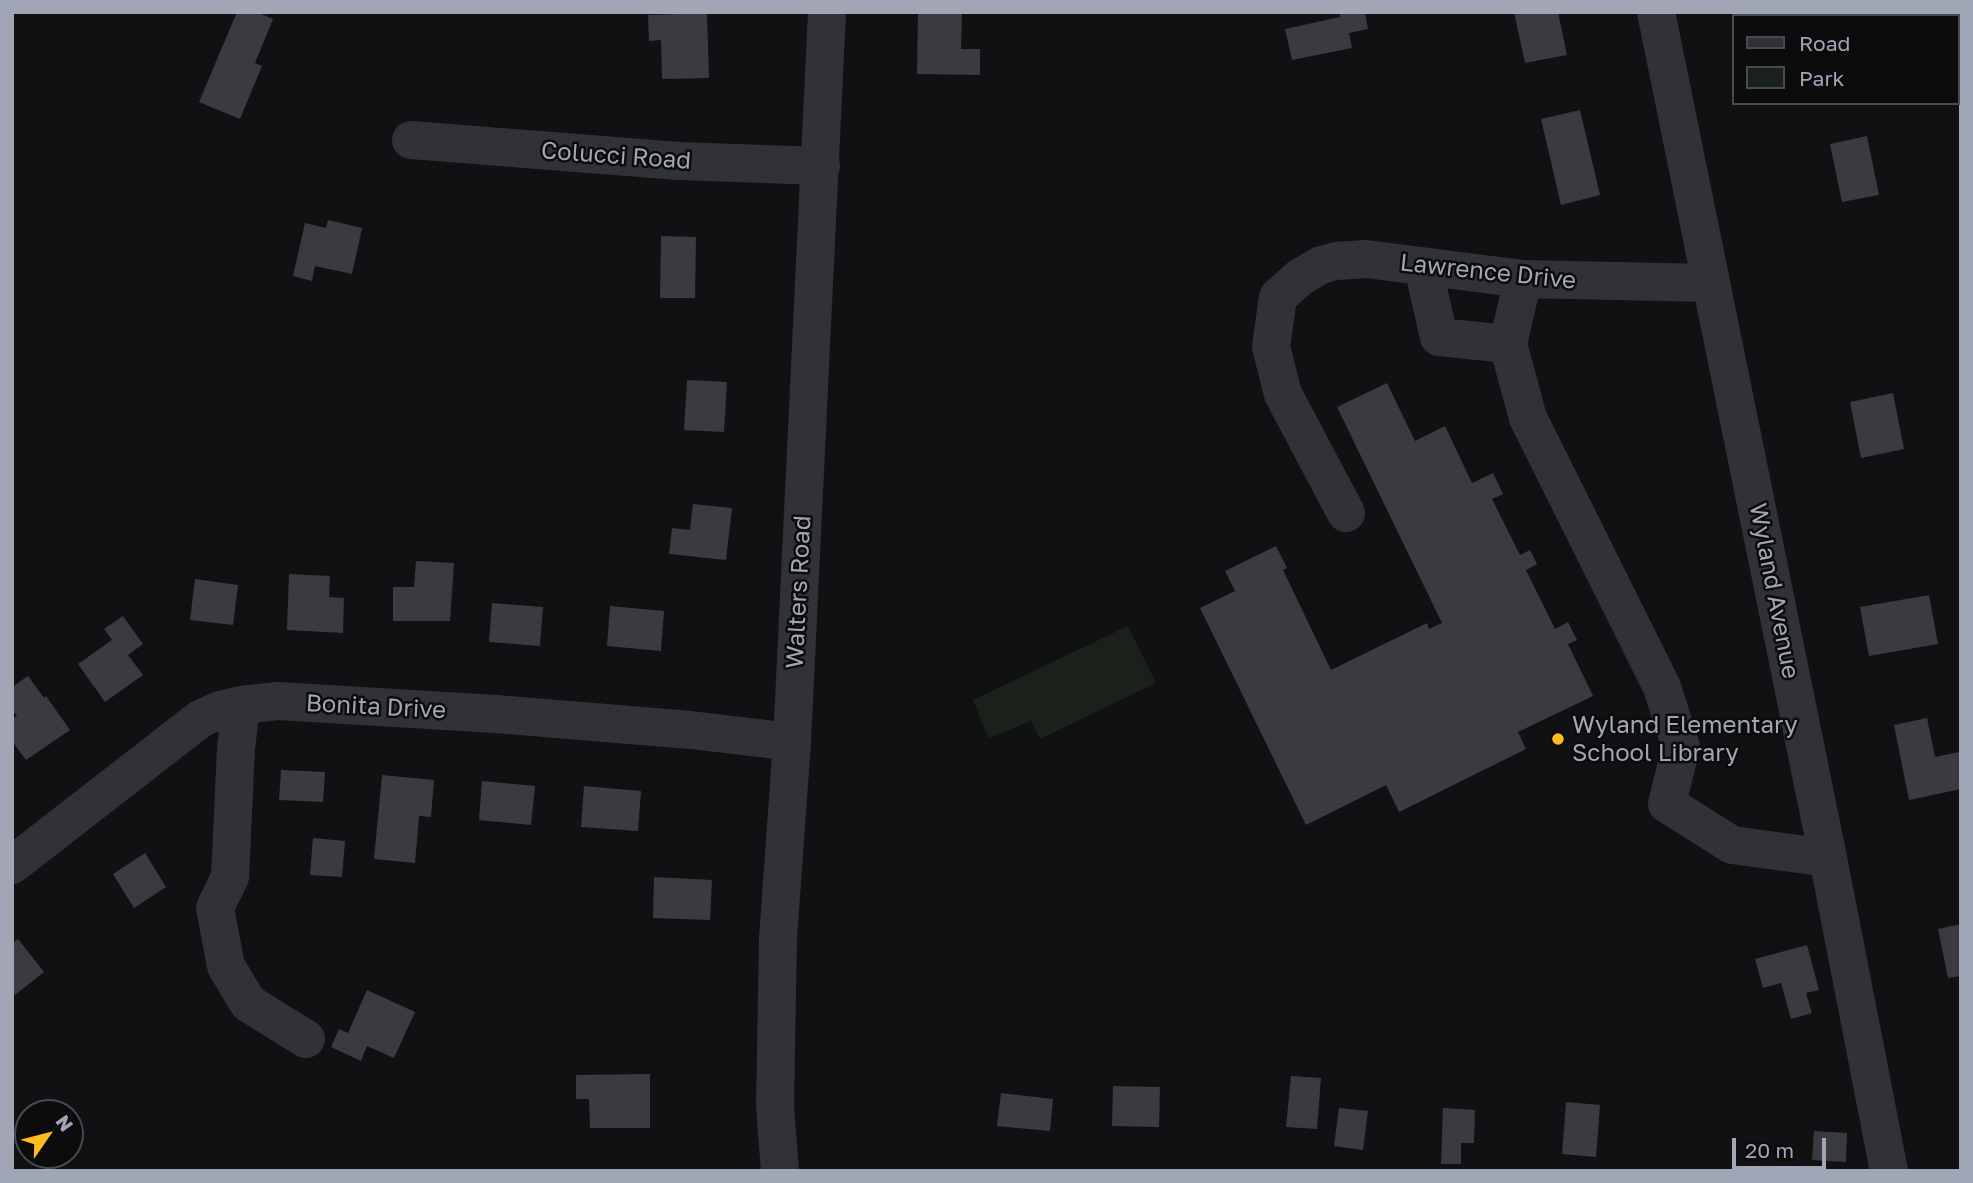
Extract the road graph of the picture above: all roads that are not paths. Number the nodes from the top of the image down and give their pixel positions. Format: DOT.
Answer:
graph roads {
  1 [pos="827,12"];
  2 [pos="1656,12"];
  3 [pos="411,140"];
  4 [pos="821,166"];
  5 [pos="1423,267"];
  6 [pos="1522,279"];
  7 [pos="1710,283"];
  8 [pos="1508,344"];
  9 [pos="1346,513"];
  10 [pos="241,705"];
  11 [pos="792,742"];
  12 [pos="1828,858"];
  13 [pos="12,865"];
  14 [pos="306,1039"];
  15 [pos="780,1171"];
  16 [pos="1889,1171"];
  1 -- 4 [label="street, Walters Road"];
  2 -- 7 [label="street, Wyland Avenue"];
  3 -- 4 [label="street, Colucci Road"];
  4 -- 11 [label="street, Walters Road"];
  5 -- 6 [label="street, Lawrence Drive"];
  5 -- 8 [label="street"];
  5 -- 9 [label="street, Lawrence Drive"];
  6 -- 7 [label="street, Lawrence Drive"];
  6 -- 8 [label="street"];
  7 -- 12 [label="street, Wyland Avenue"];
  8 -- 12 [label="street"];
  10 -- 11 [label="street, Bonita Drive"];
  10 -- 13 [label="street, Bonita Drive"];
  10 -- 14 [label="street"];
  11 -- 15 [label="street, Walters Road"];
  12 -- 16 [label="street, Wyland Avenue"];
}
